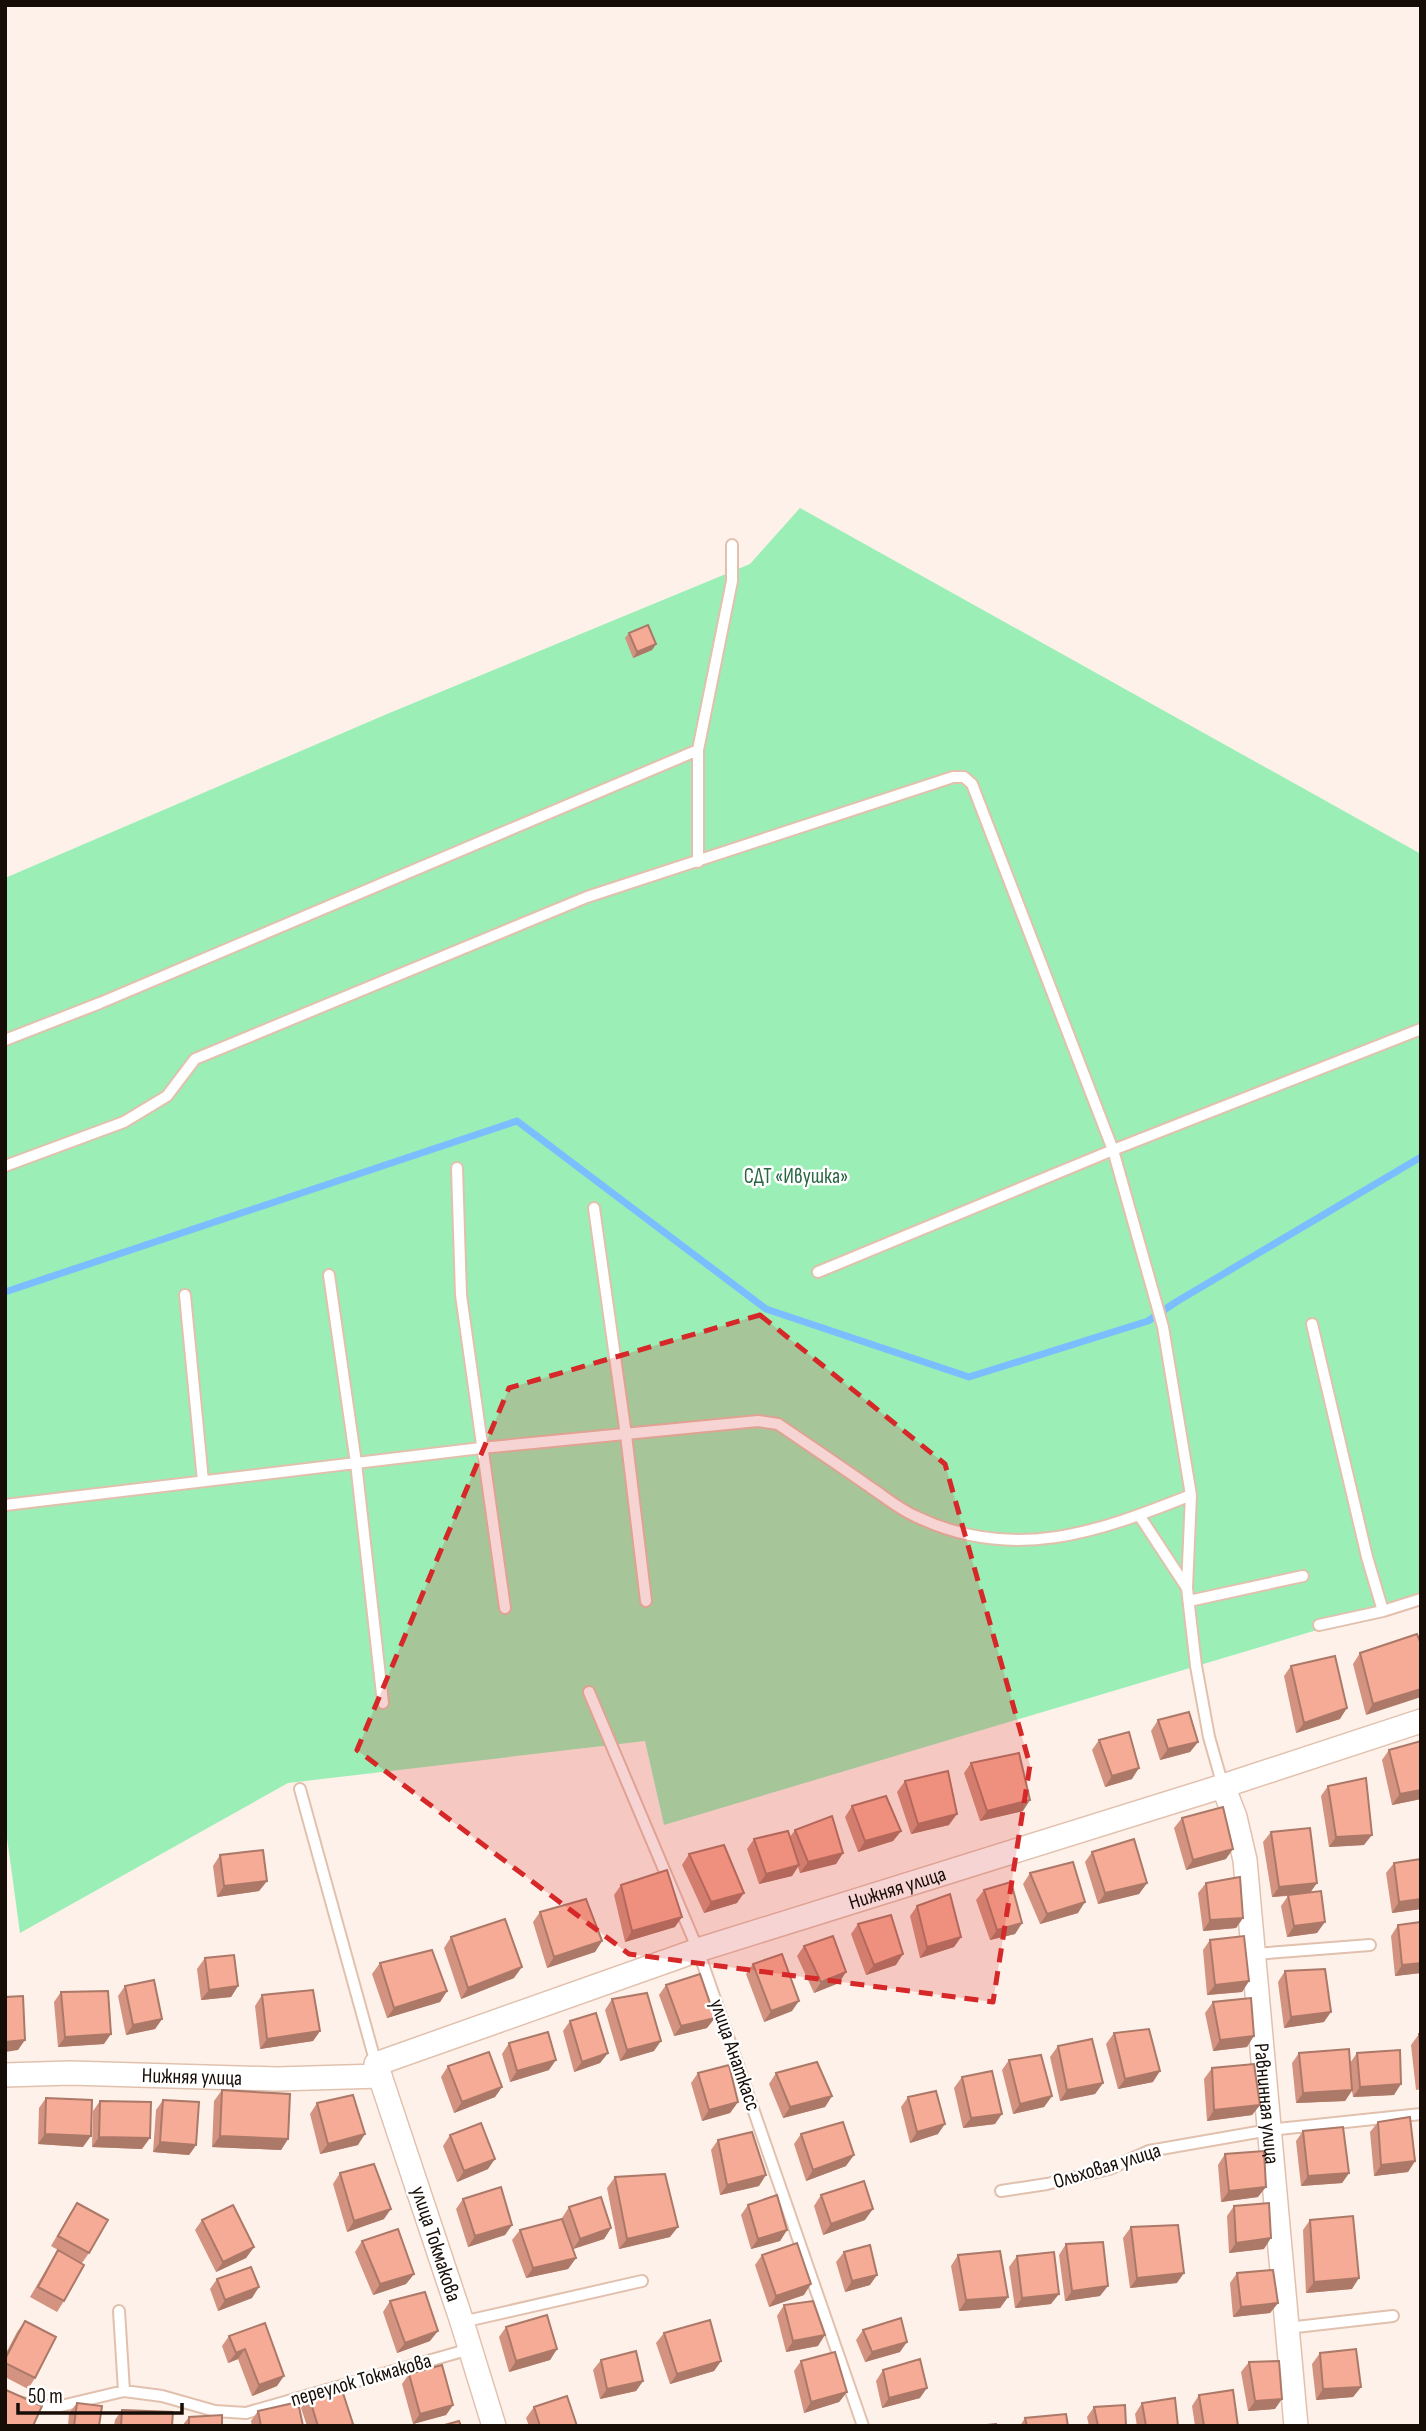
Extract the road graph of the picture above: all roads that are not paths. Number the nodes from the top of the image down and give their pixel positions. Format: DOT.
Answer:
graph roads {
  1 [pos="732,545"];
  2 [pos="698,750"];
  3 [pos="698,862"];
  4 [pos="1421,1029"];
  5 [pos="5,1040"];
  6 [pos="1113,1150"];
  7 [pos="5,1166"];
  8 [pos="457,1168"];
  9 [pos="594,1208"];
  10 [pos="818,1272"];
  11 [pos="329,1275"];
  12 [pos="185,1295"];
  13 [pos="1312,1324"];
  14 [pos="626,1435"];
  15 [pos="481,1448"];
  16 [pos="356,1462"];
  17 [pos="203,1481"];
  18 [pos="1191,1495"];
  19 [pos="5,1505"];
  20 [pos="1139,1515"];
  21 [pos="1303,1576"];
  22 [pos="1187,1588"];
  23 [pos="1421,1599"];
  24 [pos="646,1601"];
  25 [pos="1189,1601"];
  26 [pos="505,1608"];
  27 [pos="1383,1611"];
  28 [pos="1319,1625"];
  29 [pos="589,1692"];
  30 [pos="383,1703"];
  31 [pos="1421,1720"];
  32 [pos="1223,1786"];
  33 [pos="300,1789"];
  34 [pos="1370,1945"];
  35 [pos="698,1950"];
  36 [pos="1255,1954"];
  37 [pos="378,2070"];
  38 [pos="5,2075"];
  39 [pos="1421,2114"];
  40 [pos="1269,2130"];
  41 [pos="1001,2192"];
  42 [pos="642,2281"];
  43 [pos="119,2311"];
  44 [pos="1393,2316"];
  45 [pos="462,2322"];
  46 [pos="1287,2328"];
  47 [pos="470,2348"];
  48 [pos="124,2391"];
  49 [pos="5,2399"];
  50 [pos="494,2426"];
  51 [pos="863,2426"];
  52 [pos="1296,2426"];
  1 -- 2 [label="lane"];
  2 -- 3 [label="lane"];
  2 -- 5 [label="lane"];
  3 -- 6 [label="lane"];
  3 -- 7 [label="lane"];
  4 -- 6 [label="lane"];
  6 -- 10 [label="lane"];
  6 -- 18 [label="lane"];
  8 -- 15 [label="lane"];
  9 -- 14 [label="lane"];
  11 -- 16 [label="lane"];
  12 -- 17 [label="lane"];
  13 -- 27 [label="lane"];
  14 -- 15 [label="lane"];
  14 -- 20 [label="lane"];
  14 -- 24 [label="lane"];
  15 -- 16 [label="lane"];
  15 -- 26 [label="lane"];
  16 -- 17 [label="lane"];
  16 -- 30 [label="lane"];
  17 -- 19 [label="lane"];
  18 -- 20 [label="lane"];
  18 -- 22 [label="lane"];
  20 -- 22 [label="lane"];
  21 -- 25 [label="lane"];
  22 -- 25 [label="lane"];
  23 -- 27 [label="lane"];
  25 -- 32 [label="lane"];
  27 -- 28 [label="lane"];
  29 -- 35 [label="lane, улица Анаткасс"];
  31 -- 32 [label="street, Нижняя улица"];
  32 -- 35 [label="street, Нижняя улица"];
  32 -- 36 [label="street, Равнинная улица"];
  33 -- 37 [label="lane"];
  34 -- 36 [label="lane"];
  35 -- 37 [label="street, Нижняя улица"];
  35 -- 51 [label="lane, улица Анаткасс"];
  36 -- 40 [label="street, Равнинная улица"];
  37 -- 38 [label="street, Нижняя улица"];
  37 -- 45 [label="street, улица Токмакова"];
  39 -- 40 [label="lane, Ольховая улица"];
  40 -- 41 [label="lane, Ольховая улица"];
  40 -- 46 [label="street, Равнинная улица"];
  42 -- 45 [label="lane"];
  43 -- 48 [label="lane"];
  44 -- 46 [label="lane"];
  45 -- 47 [label="street, улица Токмакова"];
  46 -- 52 [label="street, Равнинная улица"];
  47 -- 48 [label="lane, переулок Токмакова"];
  47 -- 50 [label="street, улица Токмакова"];
  48 -- 49 [label="lane, переулок Токмакова"];
}
